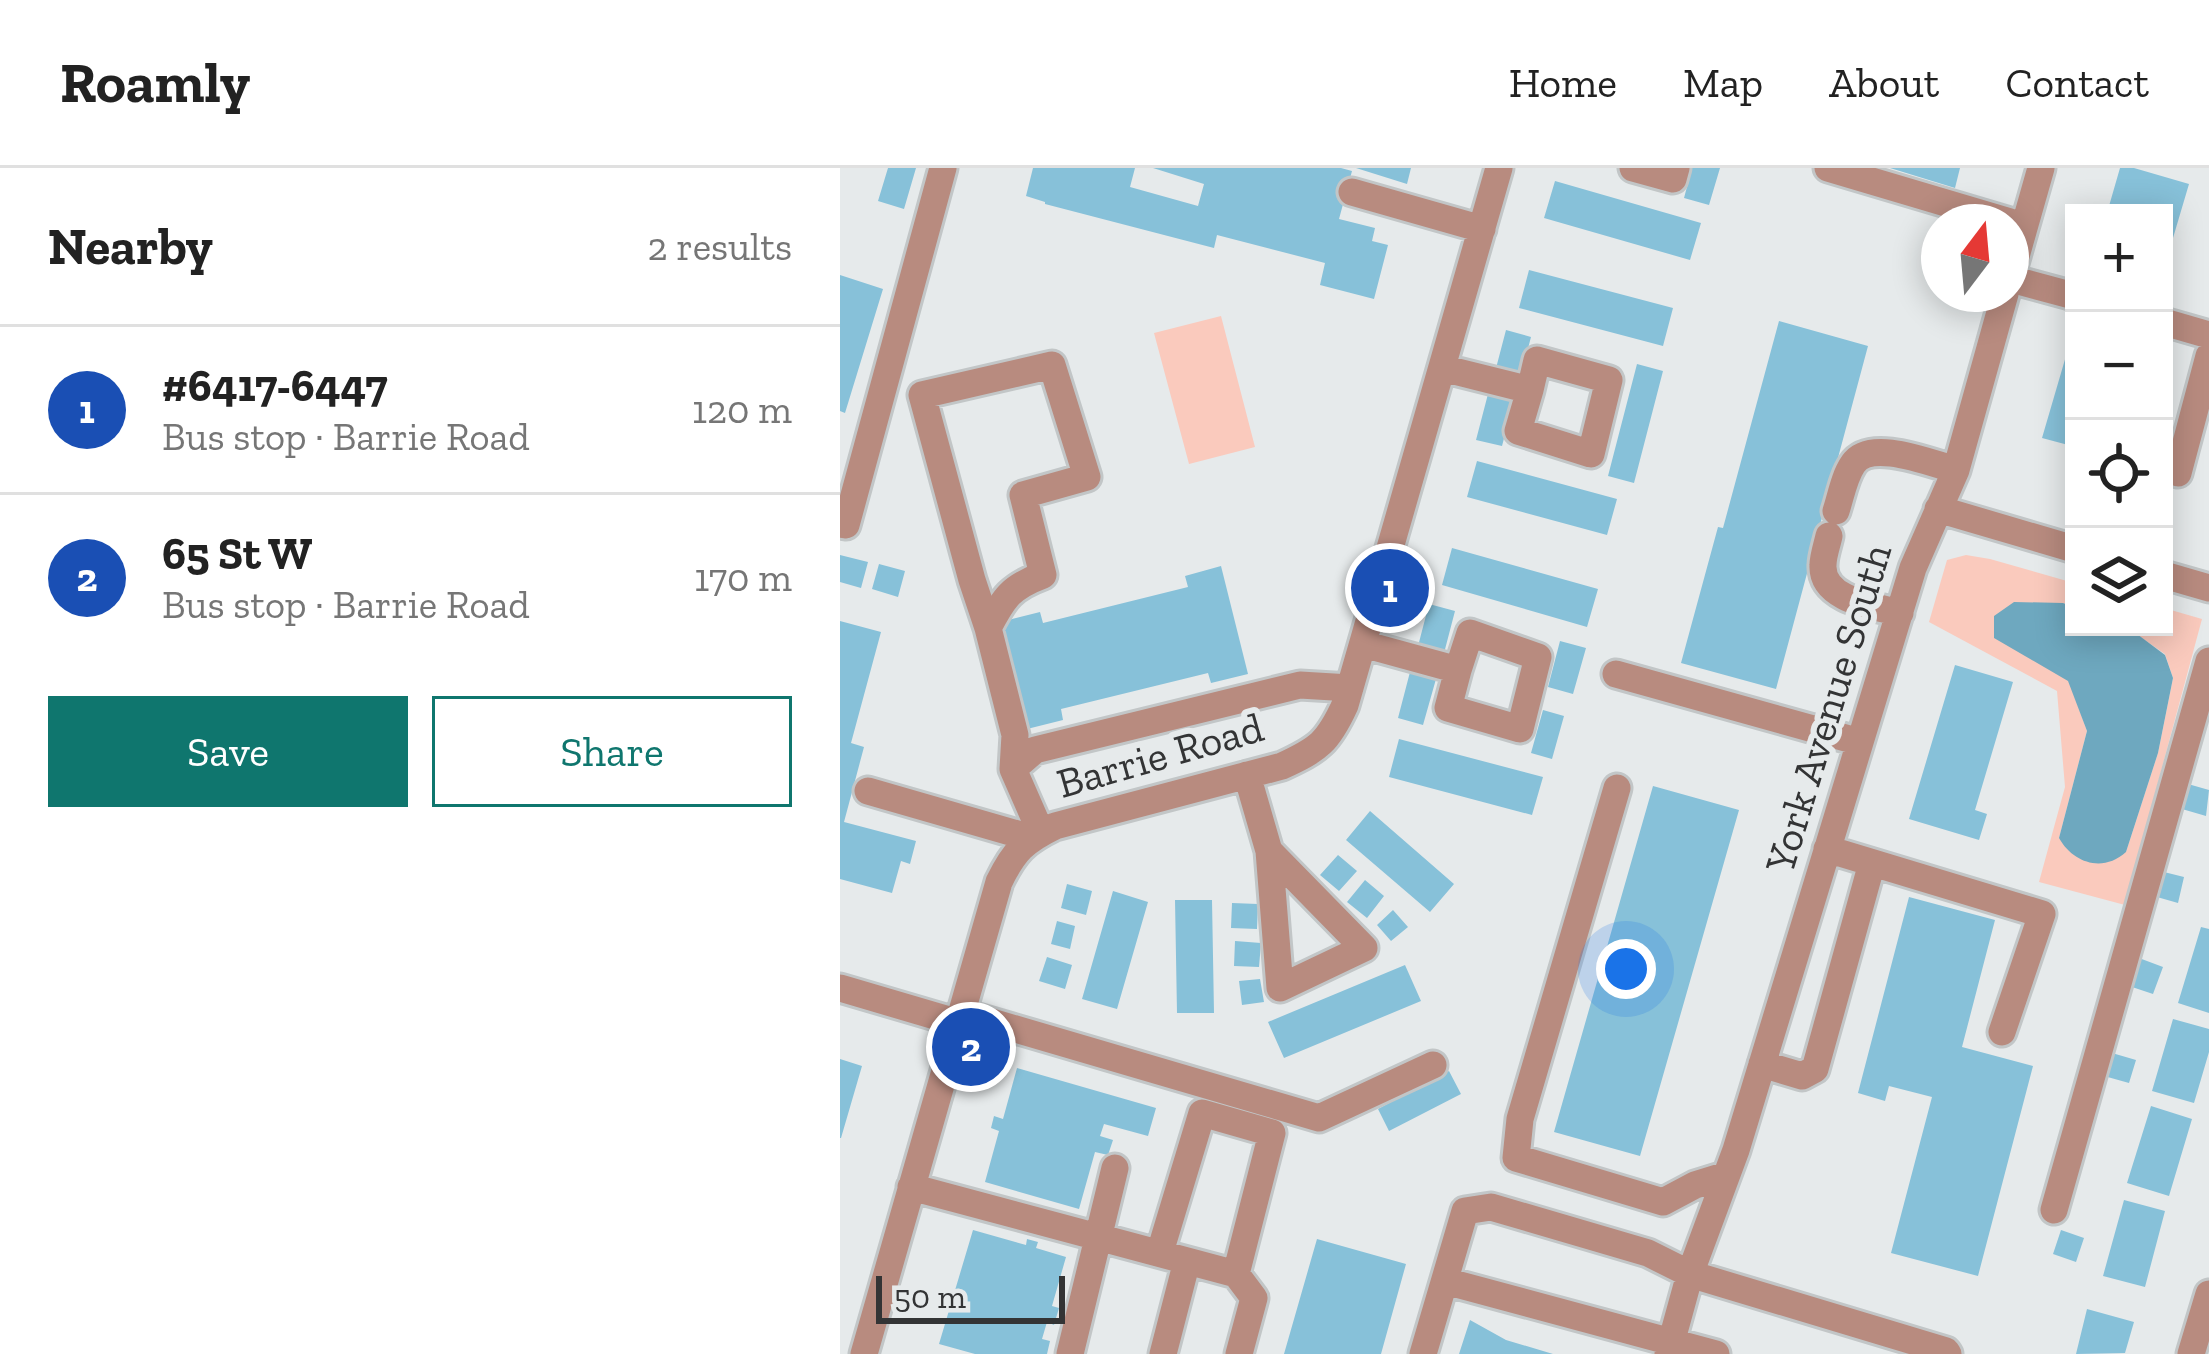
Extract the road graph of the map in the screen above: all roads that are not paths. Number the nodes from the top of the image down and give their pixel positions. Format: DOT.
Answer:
graph roads {
  1 [pos="943,168"];
  2 [pos="1499,168"];
  3 [pos="1633,168"];
  4 [pos="1676,168"];
  5 [pos="1828,168"];
  6 [pos="2041,168"];
  7 [pos="1352,192"];
  8 [pos="1948,204"];
  9 [pos="2024,204"];
  10 [pos="1482,229"];
  11 [pos="2029,282"];
  12 [pos="2065,293"];
  13 [pos="2000,312"];
  14 [pos="2173,325"];
  15 [pos="2209,335"];
  16 [pos="2209,356"];
  17 [pos="1442,368"];
  18 [pos="1530,391"];
  19 [pos="1955,470"];
  20 [pos="2178,473"];
  21 [pos="1938,509"];
  22 [pos="840,524"];
  23 [pos="2065,546"];
  24 [pos="2173,578"];
  25 [pos="2209,588"];
  26 [pos="1900,613"];
  27 [pos="988,628"];
  28 [pos="1363,644"];
  29 [pos="2209,661"];
  30 [pos="1458,670"];
  31 [pos="1616,674"];
  32 [pos="1350,688"];
  33 [pos="1860,742"];
  34 [pos="1013,769"];
  35 [pos="1247,775"];
  36 [pos="1617,788"];
  37 [pos="868,791"];
  38 [pos="1036,835"];
  39 [pos="1827,849"];
  40 [pos="1269,850"];
  41 [pos="1873,863"];
  42 [pos="840,988"];
  43 [pos="960,1018"];
  44 [pos="2002,1032"];
  45 [pos="1762,1064"];
  46 [pos="1433,1065"];
  47 [pos="1115,1168"];
  48 [pos="1724,1176"];
  49 [pos="911,1187"];
  50 [pos="2054,1210"];
  51 [pos="1097,1237"];
  52 [pos="1160,1252"];
  53 [pos="1187,1261"];
  54 [pos="1236,1274"];
  55 [pos="1690,1274"];
  56 [pos="1445,1280"];
  57 [pos="2209,1294"];
  58 [pos="1670,1347"];
  59 [pos="864,1354"];
  60 [pos="1070,1354"];
  61 [pos="1163,1354"];
  62 [pos="1239,1354"];
  63 [pos="1423,1354"];
  64 [pos="1717,1354"];
  65 [pos="1948,1354"];
  66 [pos="2191,1354"];
  1 -- 22 [label="street"];
  2 -- 10 [label="street, Barrie Road"];
  3 -- 4 [label="street"];
  5 -- 8 [label="street"];
  6 -- 9 [label="street"];
  7 -- 10 [label="street"];
  10 -- 17 [label="street, Barrie Road"];
  11 -- 12 [label="street"];
  13 -- 19 [label="street, York Avenue South"];
  14 -- 15 [label="street"];
  16 -- 20 [label="street"];
  17 -- 18 [label="street"];
  17 -- 28 [label="street, Barrie Road"];
  19 -- 21 [label="street, York Avenue South"];
  19 -- 26 [label="street"];
  21 -- 23 [label="street"];
  21 -- 26 [label="street, York Avenue South"];
  24 -- 25 [label="street"];
  26 -- 33 [label="street, York Avenue South"];
  27 -- 27 [label="street"];
  27 -- 34 [label="street"];
  28 -- 30 [label="street"];
  28 -- 32 [label="street, Barrie Road"];
  29 -- 50 [label="street"];
  31 -- 33 [label="street"];
  32 -- 34 [label="street"];
  32 -- 35 [label="street, Barrie Road"];
  33 -- 39 [label="street, York Avenue South"];
  34 -- 38 [label="street"];
  35 -- 38 [label="street, Barrie Road"];
  35 -- 40 [label="street"];
  36 -- 48 [label="street"];
  37 -- 38 [label="street"];
  38 -- 43 [label="street, Barrie Road"];
  39 -- 41 [label="street"];
  39 -- 45 [label="street, York Avenue South"];
  40 -- 40 [label="street"];
  41 -- 44 [label="street"];
  41 -- 45 [label="street"];
  42 -- 43 [label="street"];
  43 -- 46 [label="street"];
  43 -- 49 [label="street, Barrie Road"];
  45 -- 48 [label="street, York Avenue South"];
  47 -- 51 [label="street"];
  48 -- 55 [label="street, York Avenue South"];
  49 -- 51 [label="street"];
  49 -- 59 [label="street, Barrie Road"];
  51 -- 52 [label="street"];
  51 -- 60 [label="street"];
  52 -- 53 [label="street"];
  52 -- 54 [label="street"];
  53 -- 54 [label="street"];
  53 -- 61 [label="street"];
  54 -- 62 [label="street"];
  55 -- 56 [label="street"];
  55 -- 58 [label="street, York Avenue South"];
  55 -- 65 [label="street"];
  56 -- 58 [label="street"];
  56 -- 63 [label="street"];
  57 -- 66 [label="street"];
  58 -- 64 [label="street"];
}
